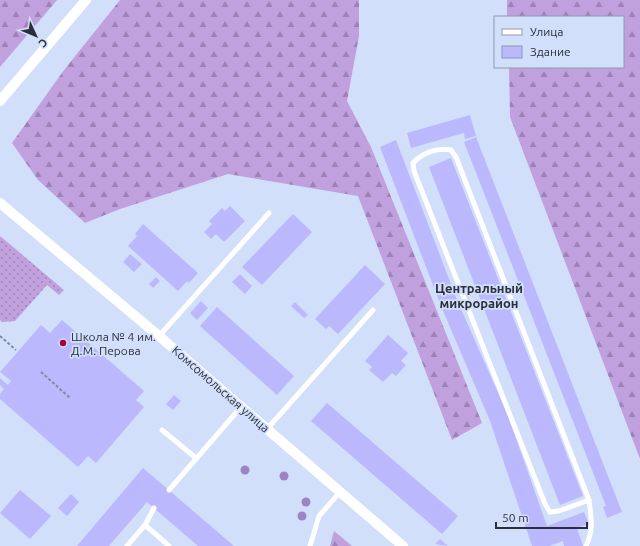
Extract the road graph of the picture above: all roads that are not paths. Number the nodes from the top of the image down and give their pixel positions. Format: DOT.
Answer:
graph roads {
  1 [pos="86,0"];
  2 [pos="0,101"];
  3 [pos="0,203"];
  4 [pos="269,214"];
  5 [pos="373,310"];
  6 [pos="159,336"];
  7 [pos="241,407"];
  8 [pos="267,429"];
  9 [pos="162,430"];
  10 [pos="196,458"];
  11 [pos="169,490"];
  12 [pos="340,492"];
  13 [pos="589,500"];
  14 [pos="154,508"];
  15 [pos="145,525"];
  16 [pos="127,546"];
  17 [pos="169,546"];
  18 [pos="310,546"];
  19 [pos="404,546"];
  20 [pos="586,546"];
  1 -- 2 [label="street"];
  3 -- 6 [label="street, Комсомольская улица"];
  4 -- 6 [label="lane"];
  5 -- 8 [label="lane"];
  6 -- 7 [label="street, Комсомольская улица"];
  7 -- 8 [label="street, Комсомольская улица"];
  7 -- 10 [label="lane"];
  8 -- 12 [label="street, Комсомольская улица"];
  9 -- 10 [label="lane"];
  10 -- 11 [label="lane"];
  12 -- 18 [label="lane"];
  12 -- 19 [label="street, Комсомольская улица"];
  13 -- 13 [label="lane"];
  13 -- 20 [label="lane"];
  14 -- 15 [label="lane"];
  15 -- 16 [label="lane"];
  15 -- 17 [label="lane"];
}
